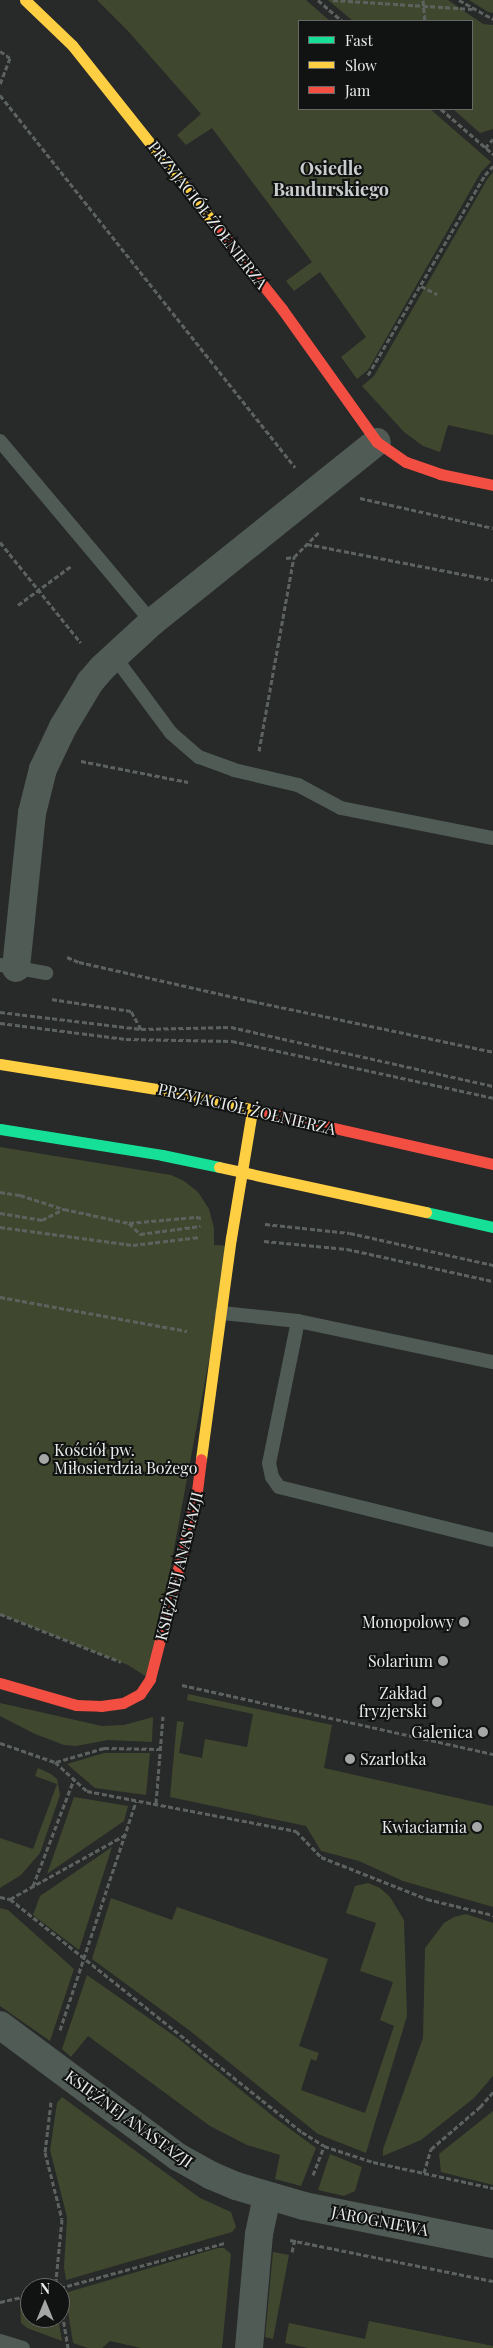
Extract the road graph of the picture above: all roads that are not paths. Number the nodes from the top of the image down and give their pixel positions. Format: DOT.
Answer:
graph roads {
  1 [pos="25,0"];
  2 [pos="0,442"];
  3 [pos="377,442"];
  4 [pos="493,484"];
  5 [pos="152,622"];
  6 [pos="108,662"];
  7 [pos="493,838"];
  8 [pos="8,967"];
  9 [pos="46,973"];
  10 [pos="0,1064"];
  11 [pos="252,1111"];
  12 [pos="0,1129"];
  13 [pos="493,1164"];
  14 [pos="242,1173"];
  15 [pos="493,1227"];
  16 [pos="222,1313"];
  17 [pos="298,1321"];
  18 [pos="493,1362"];
  19 [pos="493,1540"];
  20 [pos="0,1683"];
  21 [pos="0,2025"];
  22 [pos="267,2196"];
  23 [pos="493,2244"];
  24 [pos="0,2341"];
  25 [pos="23,2348"];
  26 [pos="249,2348"];
  1 -- 3 [label="street, PRZYJACIÓŁ ŻOŁNIERZA"];
  2 -- 5 [label="lane"];
  3 -- 4 [label="street, PRZYJACIÓŁ ŻOŁNIERZA"];
  3 -- 5 [label="street"];
  5 -- 6 [label="street"];
  6 -- 7 [label="lane"];
  6 -- 8 [label="street"];
  8 -- 9 [label="lane"];
  10 -- 11 [label="street, PRZYJACIÓŁ ŻOŁNIERZA"];
  11 -- 13 [label="street, PRZYJACIÓŁ ŻOŁNIERZA"];
  11 -- 14 [label="street, KSIĘŻNEJ ANASTAZJI"];
  12 -- 14 [label="street"];
  14 -- 15 [label="street"];
  14 -- 16 [label="street, KSIĘŻNEJ ANASTAZJI"];
  16 -- 17 [label="lane"];
  16 -- 20 [label="street, KSIĘŻNEJ ANASTAZJI"];
  17 -- 18 [label="lane"];
  17 -- 19 [label="lane"];
  21 -- 22 [label="street, KSIĘŻNEJ ANASTAZJI"];
  22 -- 23 [label="street, JAROGNIEWA"];
  22 -- 26 [label="street"];
  24 -- 25 [label="lane"];
}
